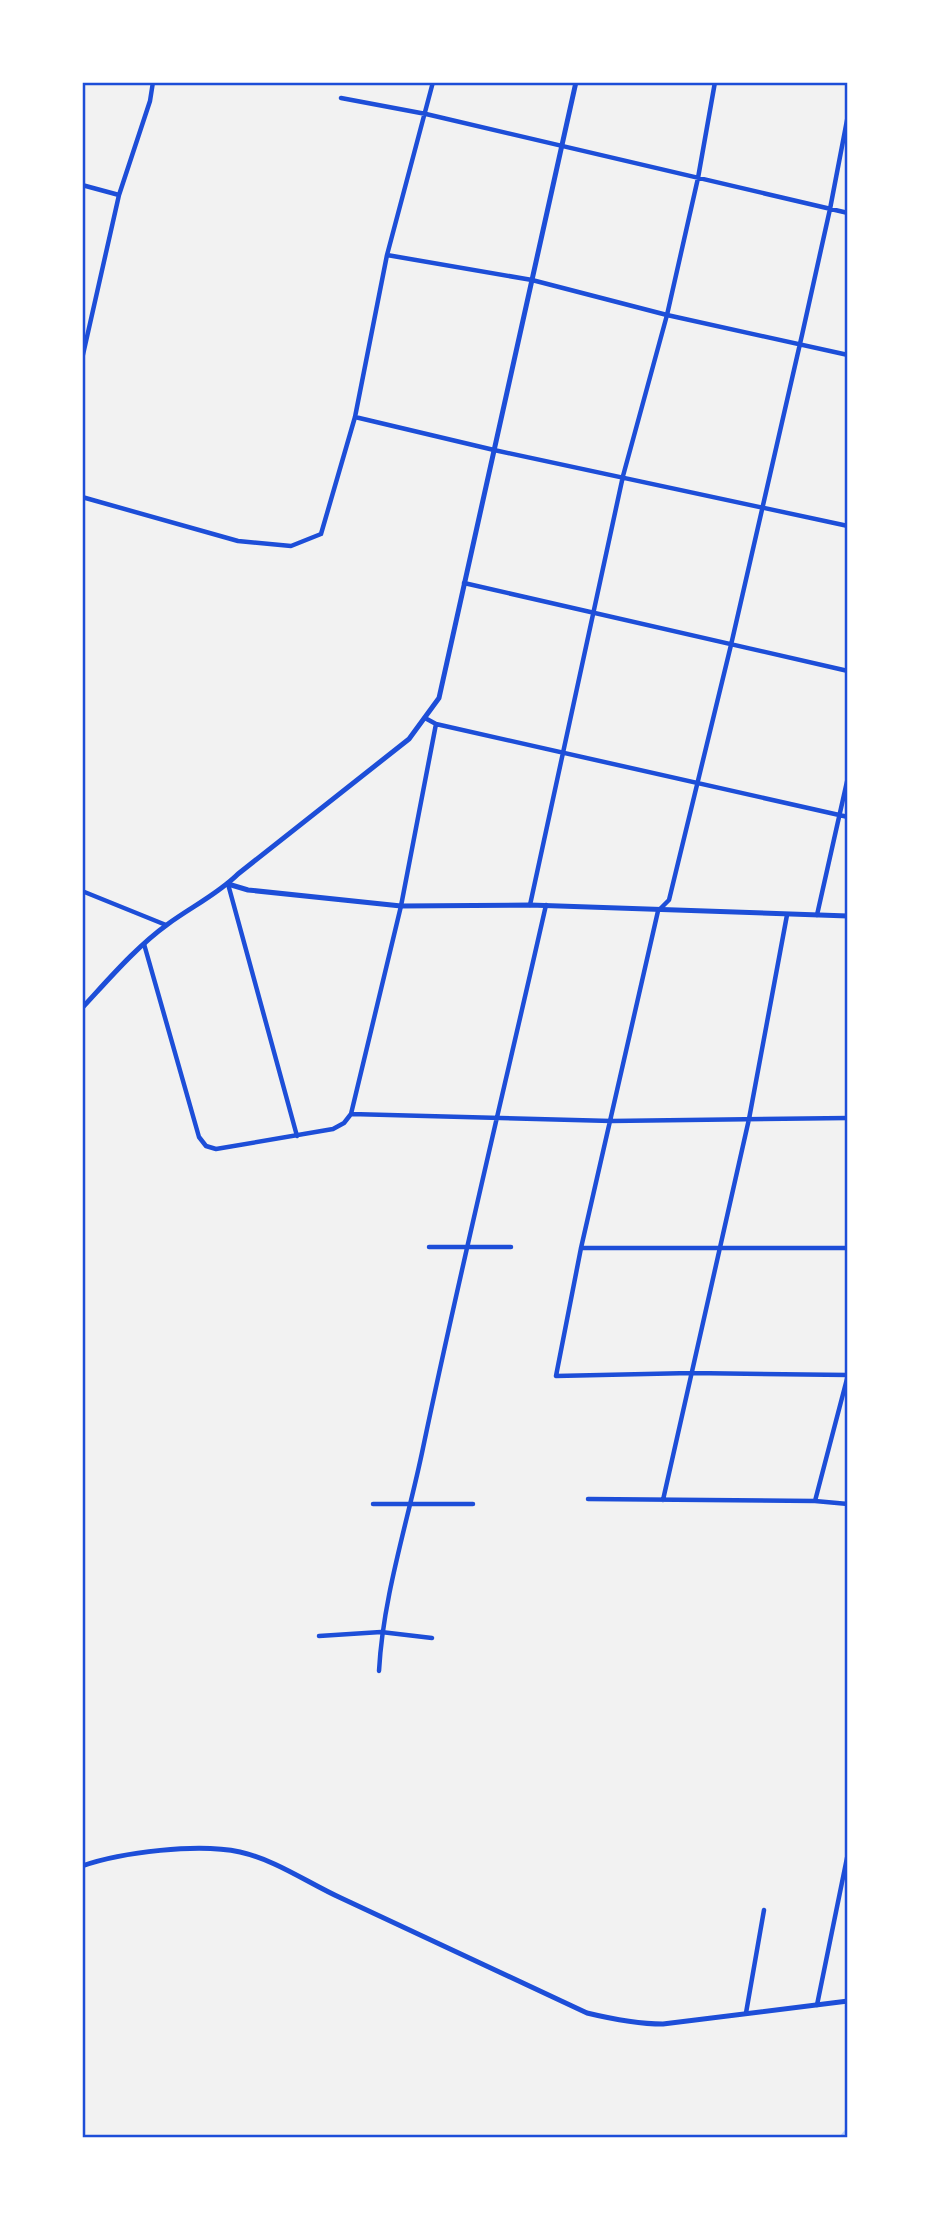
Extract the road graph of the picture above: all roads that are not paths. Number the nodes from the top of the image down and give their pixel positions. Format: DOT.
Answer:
graph roads {
  1 [pos="153,82"];
  2 [pos="433,82"];
  3 [pos="576,82"];
  4 [pos="715,82"];
  5 [pos="341,98"];
  6 [pos="426,114"];
  7 [pos="848,115"];
  8 [pos="563,146"];
  9 [pos="698,177"];
  10 [pos="82,185"];
  11 [pos="119,195"];
  12 [pos="831,209"];
  13 [pos="848,213"];
  14 [pos="387,255"];
  15 [pos="532,280"];
  16 [pos="667,315"];
  17 [pos="799,344"];
  18 [pos="848,355"];
  19 [pos="82,359"];
  20 [pos="355,417"];
  21 [pos="494,450"];
  22 [pos="623,476"];
  23 [pos="82,497"];
  24 [pos="762,507"];
  25 [pos="848,526"];
  26 [pos="463,583"];
  27 [pos="593,613"];
  28 [pos="731,645"];
  29 [pos="848,671"];
  30 [pos="425,718"];
  31 [pos="436,724"];
  32 [pos="563,752"];
  33 [pos="848,777"];
  34 [pos="697,782"];
  35 [pos="839,815"];
  36 [pos="848,817"];
  37 [pos="228,884"];
  38 [pos="82,891"];
  39 [pos="530,905"];
  40 [pos="545,905"];
  41 [pos="401,906"];
  42 [pos="658,911"];
  43 [pos="787,915"];
  44 [pos="817,915"];
  45 [pos="848,916"];
  46 [pos="166,925"];
  47 [pos="144,944"];
  48 [pos="82,1008"];
  49 [pos="351,1114"];
  50 [pos="498,1116"];
  51 [pos="848,1118"];
  52 [pos="749,1119"];
  53 [pos="611,1121"];
  54 [pos="297,1136"];
  55 [pos="429,1247"];
  56 [pos="466,1247"];
  57 [pos="511,1247"];
  58 [pos="581,1248"];
  59 [pos="720,1248"];
  60 [pos="848,1248"];
  61 [pos="691,1373"];
  62 [pos="848,1375"];
  63 [pos="588,1499"];
  64 [pos="663,1500"];
  65 [pos="815,1501"];
  66 [pos="373,1504"];
  67 [pos="473,1504"];
  68 [pos="848,1504"];
  69 [pos="411,1505"];
  70 [pos="382,1632"];
  71 [pos="319,1636"];
  72 [pos="432,1638"];
  73 [pos="380,1671"];
  74 [pos="848,1853"];
  75 [pos="82,1866"];
  76 [pos="764,1910"];
  77 [pos="848,2001"];
  78 [pos="817,2005"];
  79 [pos="746,2013"];
  1 -- 11 [label="street"];
  2 -- 6 [label="street"];
  3 -- 8 [label="street"];
  4 -- 9 [label="street"];
  5 -- 6 [label="street"];
  6 -- 8 [label="street"];
  6 -- 14 [label="street"];
  7 -- 12 [label="street"];
  8 -- 9 [label="street"];
  8 -- 15 [label="street"];
  9 -- 12 [label="street"];
  9 -- 16 [label="street"];
  10 -- 11 [label="street"];
  11 -- 19 [label="street"];
  12 -- 13 [label="street"];
  12 -- 17 [label="street"];
  14 -- 15 [label="street"];
  14 -- 20 [label="street"];
  15 -- 16 [label="street"];
  15 -- 21 [label="street"];
  16 -- 17 [label="street"];
  16 -- 22 [label="street"];
  17 -- 18 [label="street"];
  17 -- 24 [label="street"];
  20 -- 21 [label="street"];
  20 -- 23 [label="street"];
  21 -- 22 [label="street"];
  21 -- 26 [label="street"];
  22 -- 24 [label="street"];
  22 -- 27 [label="street"];
  24 -- 25 [label="street"];
  24 -- 28 [label="street"];
  26 -- 27 [label="street"];
  26 -- 30 [label="street"];
  27 -- 28 [label="street"];
  27 -- 32 [label="street"];
  28 -- 29 [label="street"];
  28 -- 34 [label="street"];
  30 -- 31 [label="street"];
  30 -- 37 [label="street"];
  31 -- 32 [label="street"];
  31 -- 41 [label="street"];
  32 -- 34 [label="street"];
  32 -- 39 [label="street"];
  33 -- 35 [label="street"];
  34 -- 35 [label="street"];
  34 -- 42 [label="street"];
  35 -- 36 [label="street"];
  35 -- 44 [label="street"];
  37 -- 41 [label="street"];
  37 -- 46 [label="street"];
  37 -- 54 [label="street"];
  38 -- 46 [label="street"];
  39 -- 40 [label="street"];
  39 -- 41 [label="street"];
  40 -- 42 [label="street"];
  40 -- 50 [label="street"];
  41 -- 49 [label="street"];
  42 -- 43 [label="street"];
  42 -- 53 [label="street"];
  43 -- 44 [label="street"];
  43 -- 52 [label="street"];
  44 -- 45 [label="street"];
  46 -- 47 [label="street"];
  47 -- 48 [label="street"];
  47 -- 54 [label="street"];
  49 -- 50 [label="street"];
  49 -- 54 [label="street"];
  50 -- 53 [label="street"];
  50 -- 56 [label="street"];
  51 -- 52 [label="street"];
  52 -- 53 [label="street"];
  52 -- 59 [label="street"];
  53 -- 58 [label="street"];
  55 -- 56 [label="street"];
  56 -- 57 [label="street"];
  56 -- 69 [label="street"];
  58 -- 59 [label="street"];
  58 -- 61 [label="street"];
  59 -- 60 [label="street"];
  59 -- 61 [label="street"];
  61 -- 62 [label="street"];
  61 -- 64 [label="street"];
  62 -- 65 [label="street"];
  63 -- 64 [label="street"];
  64 -- 65 [label="street"];
  65 -- 68 [label="street"];
  66 -- 69 [label="street"];
  67 -- 69 [label="street"];
  69 -- 70 [label="street"];
  70 -- 71 [label="street"];
  70 -- 72 [label="street"];
  70 -- 73 [label="street"];
  74 -- 78 [label="street"];
  75 -- 79 [label="street"];
  76 -- 79 [label="street"];
  77 -- 78 [label="street"];
  78 -- 79 [label="street"];
}
